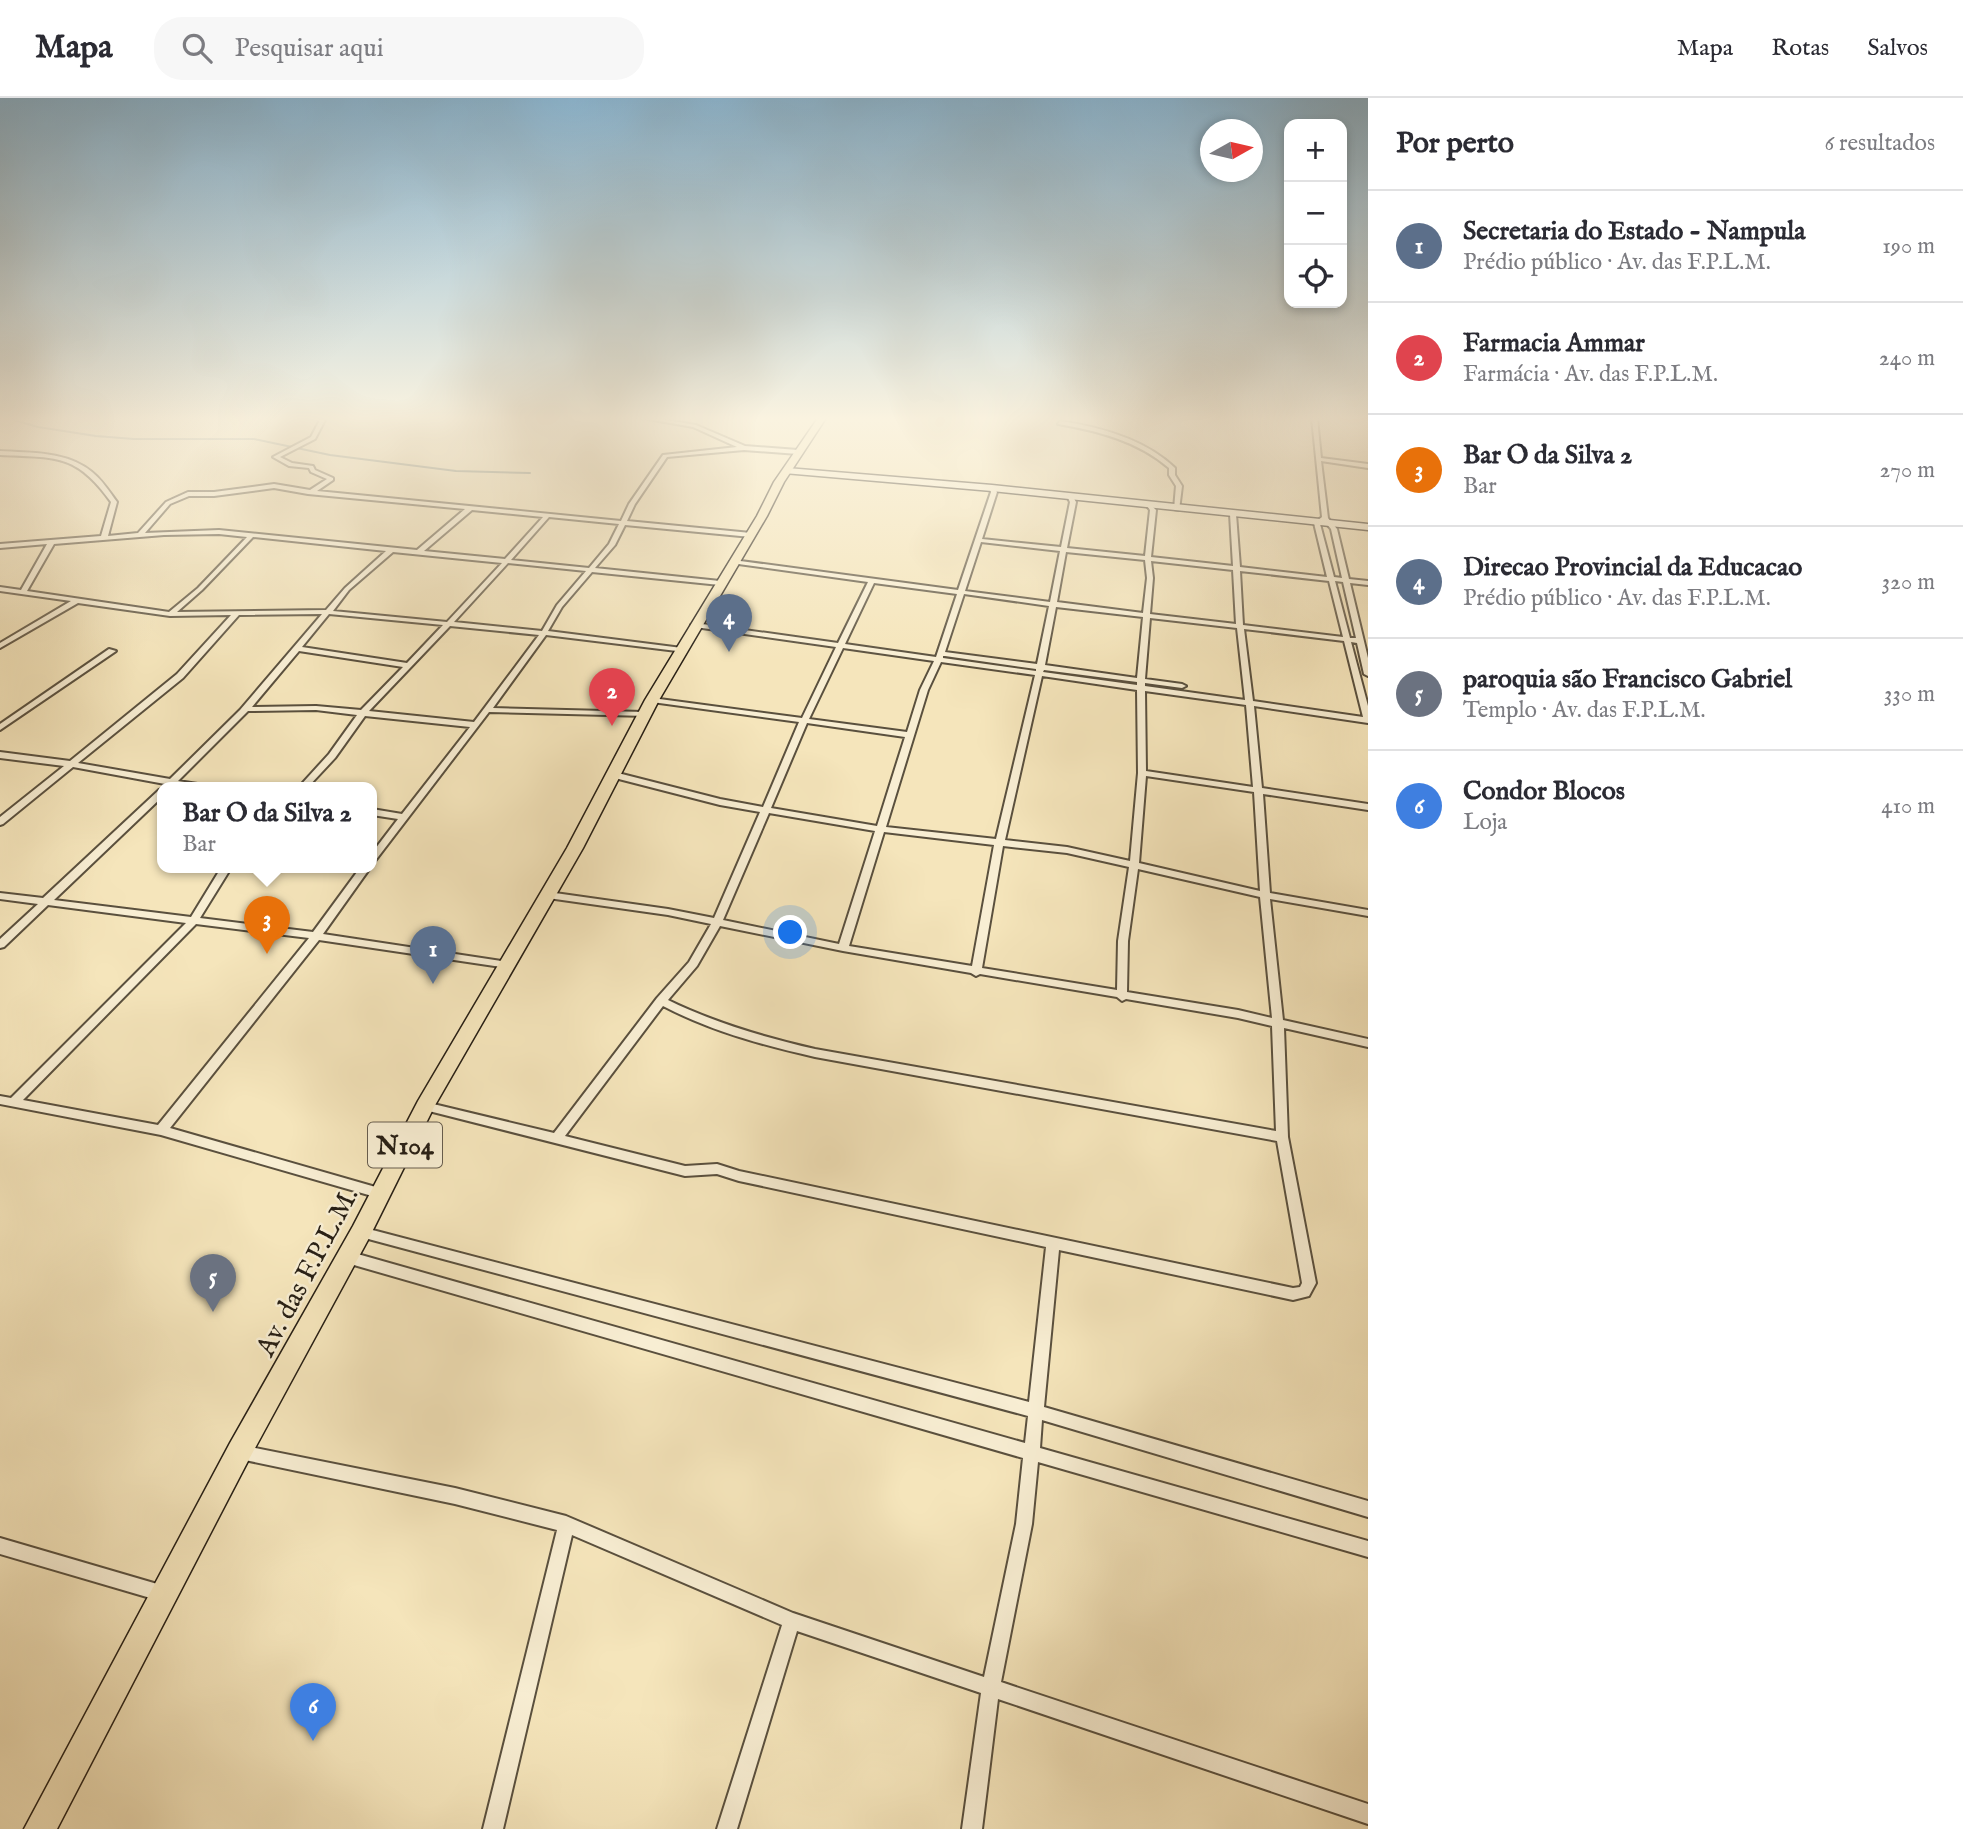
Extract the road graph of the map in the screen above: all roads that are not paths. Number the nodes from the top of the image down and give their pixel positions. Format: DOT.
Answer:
graph roads {
  1 [pos="112,499"];
  2 [pos="177,499"];
  3 [pos="379,499"];
  4 [pos="636,499"];
  5 [pos="771,499"];
  6 [pos="990,499"];
  7 [pos="1071,499"];
  8 [pos="1178,499"];
  9 [pos="1323,499"];
  10 [pos="470,508"];
  11 [pos="1151,508"];
  12 [pos="1177,509"];
  13 [pos="548,515"];
  14 [pos="1233,516"];
  15 [pos="624,522"];
  16 [pos="1326,525"];
  17 [pos="1368,529"];
  18 [pos="140,535"];
  19 [pos="252,535"];
  20 [pos="751,535"];
  21 [pos="104,538"];
  22 [pos="978,540"];
  23 [pos="51,543"];
  24 [pos="0,546"];
  25 [pos="393,548"];
  26 [pos="1063,550"];
  27 [pos="419,552"];
  28 [pos="1148,560"];
  29 [pos="507,561"];
  30 [pos="733,562"];
  31 [pos="590,568"];
  32 [pos="1238,570"];
  33 [pos="872,580"];
  34 [pos="1334,581"];
  35 [pos="1346,581"];
  36 [pos="720,583"];
  37 [pos="1368,583"];
  38 [pos="0,589"];
  39 [pos="9,590"];
  40 [pos="961,590"];
  41 [pos="23,592"];
  42 [pos="0,595"];
  43 [pos="78,600"];
  44 [pos="1052,604"];
  45 [pos="326,612"];
  46 [pos="237,613"];
  47 [pos="170,614"];
  48 [pos="1145,615"];
  49 [pos="697,622"];
  50 [pos="450,623"];
  51 [pos="1240,627"];
  52 [pos="544,633"];
  53 [pos="1348,639"];
  54 [pos="1359,641"];
  55 [pos="844,643"];
  56 [pos="0,646"];
  57 [pos="296,648"];
  58 [pos="682,650"];
  59 [pos="112,651"];
  60 [pos="940,657"];
  61 [pos="408,665"];
  62 [pos="1040,671"];
  63 [pos="1368,674"];
  64 [pos="1141,684"];
  65 [pos="1249,699"];
  66 [pos="648,707"];
  67 [pos="245,709"];
  68 [pos="487,710"];
  69 [pos="362,714"];
  70 [pos="1367,717"];
  71 [pos="804,721"];
  72 [pos="477,724"];
  73 [pos="0,728"];
  74 [pos="911,735"];
  75 [pos="0,755"];
  76 [pos="71,764"];
  77 [pos="1142,774"];
  78 [pos="614,775"];
  79 [pos="157,782"];
  80 [pos="172,782"];
  81 [pos="308,782"];
  82 [pos="1258,790"];
  83 [pos="157,797"];
  84 [pos="1368,807"];
  85 [pos="766,810"];
  86 [pos="377,813"];
  87 [pos="403,817"];
  88 [pos="0,821"];
  89 [pos="880,829"];
  90 [pos="999,844"];
  91 [pos="377,852"];
  92 [pos="1134,867"];
  93 [pos="223,873"];
  94 [pos="361,873"];
  95 [pos="548,895"];
  96 [pos="1265,895"];
  97 [pos="0,896"];
  98 [pos="46,904"];
  99 [pos="1368,913"];
  100 [pos="194,920"];
  101 [pos="718,921"];
  102 [pos="316,936"];
  103 [pos="0,946"];
  104 [pos="843,948"];
  105 [pos="509,965"];
  106 [pos="976,972"];
  107 [pos="1122,997"];
  108 [pos="662,1001"];
  109 [pos="1278,1024"];
  110 [pos="1368,1043"];
  111 [pos="0,1100"];
  112 [pos="14,1102"];
  113 [pos="425,1106"];
  114 [pos="161,1130"];
  115 [pos="1282,1137"];
  116 [pos="558,1138"];
  117 [pos="379,1193"];
  118 [pos="360,1232"];
  119 [pos="1053,1244"];
  120 [pos="347,1256"];
  121 [pos="1035,1411"];
  122 [pos="239,1452"];
  123 [pos="1030,1452"];
  124 [pos="1368,1509"];
  125 [pos="566,1524"];
  126 [pos="0,1546"];
  127 [pos="1368,1549"];
  128 [pos="164,1594"];
  129 [pos="792,1621"];
  130 [pos="990,1687"];
  131 [pos="1368,1814"];
  132 [pos="40,1829"];
  133 [pos="493,1829"];
  134 [pos="727,1829"];
  135 [pos="972,1829"];
  1 -- 21 [label="street"];
  2 -- 18 [label="street"];
  3 -- 10 [label="street"];
  4 -- 15 [label="street"];
  5 -- 20 [label="main road, Av. das F.P.L.M. / N104"];
  6 -- 22 [label="street"];
  7 -- 11 [label="street"];
  7 -- 26 [label="street"];
  8 -- 12 [label="street"];
  9 -- 16 [label="street"];
  10 -- 13 [label="street"];
  10 -- 27 [label="street"];
  11 -- 12 [label="street"];
  11 -- 14 [label="street"];
  11 -- 28 [label="street"];
  12 -- 14 [label="street"];
  13 -- 15 [label="street"];
  13 -- 29 [label="street"];
  14 -- 16 [label="street"];
  14 -- 32 [label="street"];
  15 -- 20 [label="street"];
  15 -- 31 [label="street"];
  16 -- 17 [label="street"];
  16 -- 34 [label="street"];
  16 -- 35 [label="street"];
  18 -- 19 [label="street"];
  18 -- 21 [label="street"];
  19 -- 25 [label="street"];
  19 -- 47 [label="street"];
  20 -- 30 [label="main road, Av. das F.P.L.M. / N104"];
  21 -- 23 [label="street"];
  22 -- 26 [label="street"];
  22 -- 40 [label="street"];
  23 -- 24 [label="street"];
  23 -- 41 [label="street"];
  25 -- 27 [label="street"];
  25 -- 45 [label="street"];
  26 -- 28 [label="street"];
  26 -- 44 [label="street"];
  27 -- 29 [label="street"];
  28 -- 32 [label="street"];
  28 -- 48 [label="street"];
  29 -- 31 [label="street"];
  29 -- 50 [label="street"];
  30 -- 33 [label="street"];
  30 -- 36 [label="main road, Av. das F.P.L.M. / N104"];
  31 -- 36 [label="street"];
  31 -- 52 [label="street"];
  32 -- 34 [label="street"];
  32 -- 51 [label="street"];
  33 -- 40 [label="street"];
  33 -- 55 [label="street"];
  34 -- 35 [label="street"];
  34 -- 53 [label="street"];
  35 -- 37 [label="street"];
  35 -- 54 [label="street"];
  36 -- 49 [label="main road, Av. das F.P.L.M. / N104"];
  38 -- 39 [label="street"];
  39 -- 41 [label="street"];
  39 -- 42 [label="street"];
  40 -- 44 [label="street"];
  40 -- 60 [label="street"];
  41 -- 43 [label="street"];
  43 -- 47 [label="street"];
  43 -- 56 [label="street"];
  44 -- 48 [label="street"];
  44 -- 62 [label="street"];
  45 -- 46 [label="street"];
  45 -- 50 [label="street"];
  45 -- 57 [label="street"];
  46 -- 47 [label="street"];
  46 -- 76 [label="street"];
  48 -- 51 [label="street"];
  48 -- 64 [label="street"];
  49 -- 55 [label="street"];
  49 -- 58 [label="main road, Av. das F.P.L.M. / N104"];
  50 -- 52 [label="street"];
  50 -- 61 [label="street"];
  51 -- 53 [label="street"];
  51 -- 65 [label="street"];
  52 -- 58 [label="street"];
  52 -- 68 [label="street"];
  53 -- 54 [label="street"];
  53 -- 70 [label="street"];
  54 -- 63 [label="street"];
  55 -- 60 [label="street"];
  55 -- 71 [label="street"];
  57 -- 61 [label="street"];
  57 -- 67 [label="street"];
  58 -- 66 [label="main road, Av. das F.P.L.M. / N104"];
  59 -- 73 [label="street"];
  60 -- 62 [label="street"];
  60 -- 74 [label="street"];
  61 -- 69 [label="street"];
  62 -- 64 [label="street"];
  62 -- 90 [label="street"];
  64 -- 65 [label="street"];
  64 -- 77 [label="street"];
  65 -- 70 [label="street"];
  65 -- 82 [label="street"];
  66 -- 68 [label="street"];
  66 -- 71 [label="street"];
  66 -- 78 [label="main road, Av. das F.P.L.M. / N104"];
  67 -- 69 [label="street"];
  67 -- 80 [label="street"];
  68 -- 72 [label="street"];
  69 -- 72 [label="street"];
  69 -- 81 [label="street"];
  71 -- 74 [label="street"];
  71 -- 85 [label="street"];
  72 -- 87 [label="street"];
  74 -- 89 [label="street"];
  75 -- 76 [label="street"];
  76 -- 79 [label="street"];
  76 -- 88 [label="street"];
  77 -- 82 [label="street"];
  77 -- 92 [label="street"];
  78 -- 85 [label="street"];
  78 -- 95 [label="main road, Av. das F.P.L.M. / N104"];
  82 -- 84 [label="street"];
  82 -- 96 [label="street"];
  83 -- 98 [label="street"];
  85 -- 89 [label="street"];
  85 -- 101 [label="street"];
  86 -- 87 [label="street"];
  87 -- 91 [label="street"];
  89 -- 90 [label="street"];
  89 -- 104 [label="street"];
  90 -- 92 [label="street"];
  90 -- 106 [label="street"];
  92 -- 96 [label="street"];
  92 -- 107 [label="street"];
  93 -- 100 [label="street"];
  94 -- 102 [label="street"];
  95 -- 101 [label="street"];
  95 -- 105 [label="main road, Av. das F.P.L.M. / N104"];
  96 -- 99 [label="street"];
  96 -- 109 [label="street"];
  97 -- 98 [label="street"];
  98 -- 100 [label="street"];
  98 -- 103 [label="street"];
  100 -- 102 [label="street"];
  100 -- 112 [label="street"];
  101 -- 104 [label="street"];
  101 -- 108 [label="street"];
  102 -- 105 [label="street"];
  102 -- 114 [label="street"];
  104 -- 106 [label="street"];
  105 -- 113 [label="main road, Av. das F.P.L.M. / N104"];
  106 -- 107 [label="street"];
  107 -- 109 [label="street"];
  108 -- 115 [label="street"];
  108 -- 116 [label="street"];
  109 -- 110 [label="street"];
  109 -- 115 [label="street"];
  111 -- 112 [label="street"];
  112 -- 114 [label="street"];
  113 -- 116 [label="street"];
  113 -- 117 [label="main road, Av. das F.P.L.M. / N104"];
  114 -- 117 [label="street"];
  115 -- 119 [label="street"];
  116 -- 119 [label="street"];
  117 -- 118 [label="main road, Av. das F.P.L.M. / N104"];
  118 -- 120 [label="main road, Av. das F.P.L.M. / N104"];
  118 -- 121 [label="street"];
  119 -- 121 [label="street"];
  120 -- 122 [label="main road, Av. das F.P.L.M. / N104"];
  120 -- 123 [label="street"];
  121 -- 123 [label="street"];
  121 -- 124 [label="street"];
  122 -- 125 [label="street"];
  122 -- 128 [label="main road, Av. das F.P.L.M. / N104"];
  123 -- 127 [label="street"];
  123 -- 130 [label="street"];
  125 -- 129 [label="street"];
  125 -- 133 [label="street"];
  126 -- 128 [label="street"];
  128 -- 132 [label="main road, Av. das F.P.L.M. / N104"];
  129 -- 130 [label="street"];
  129 -- 134 [label="street"];
  130 -- 131 [label="street"];
  130 -- 135 [label="street"];
}
